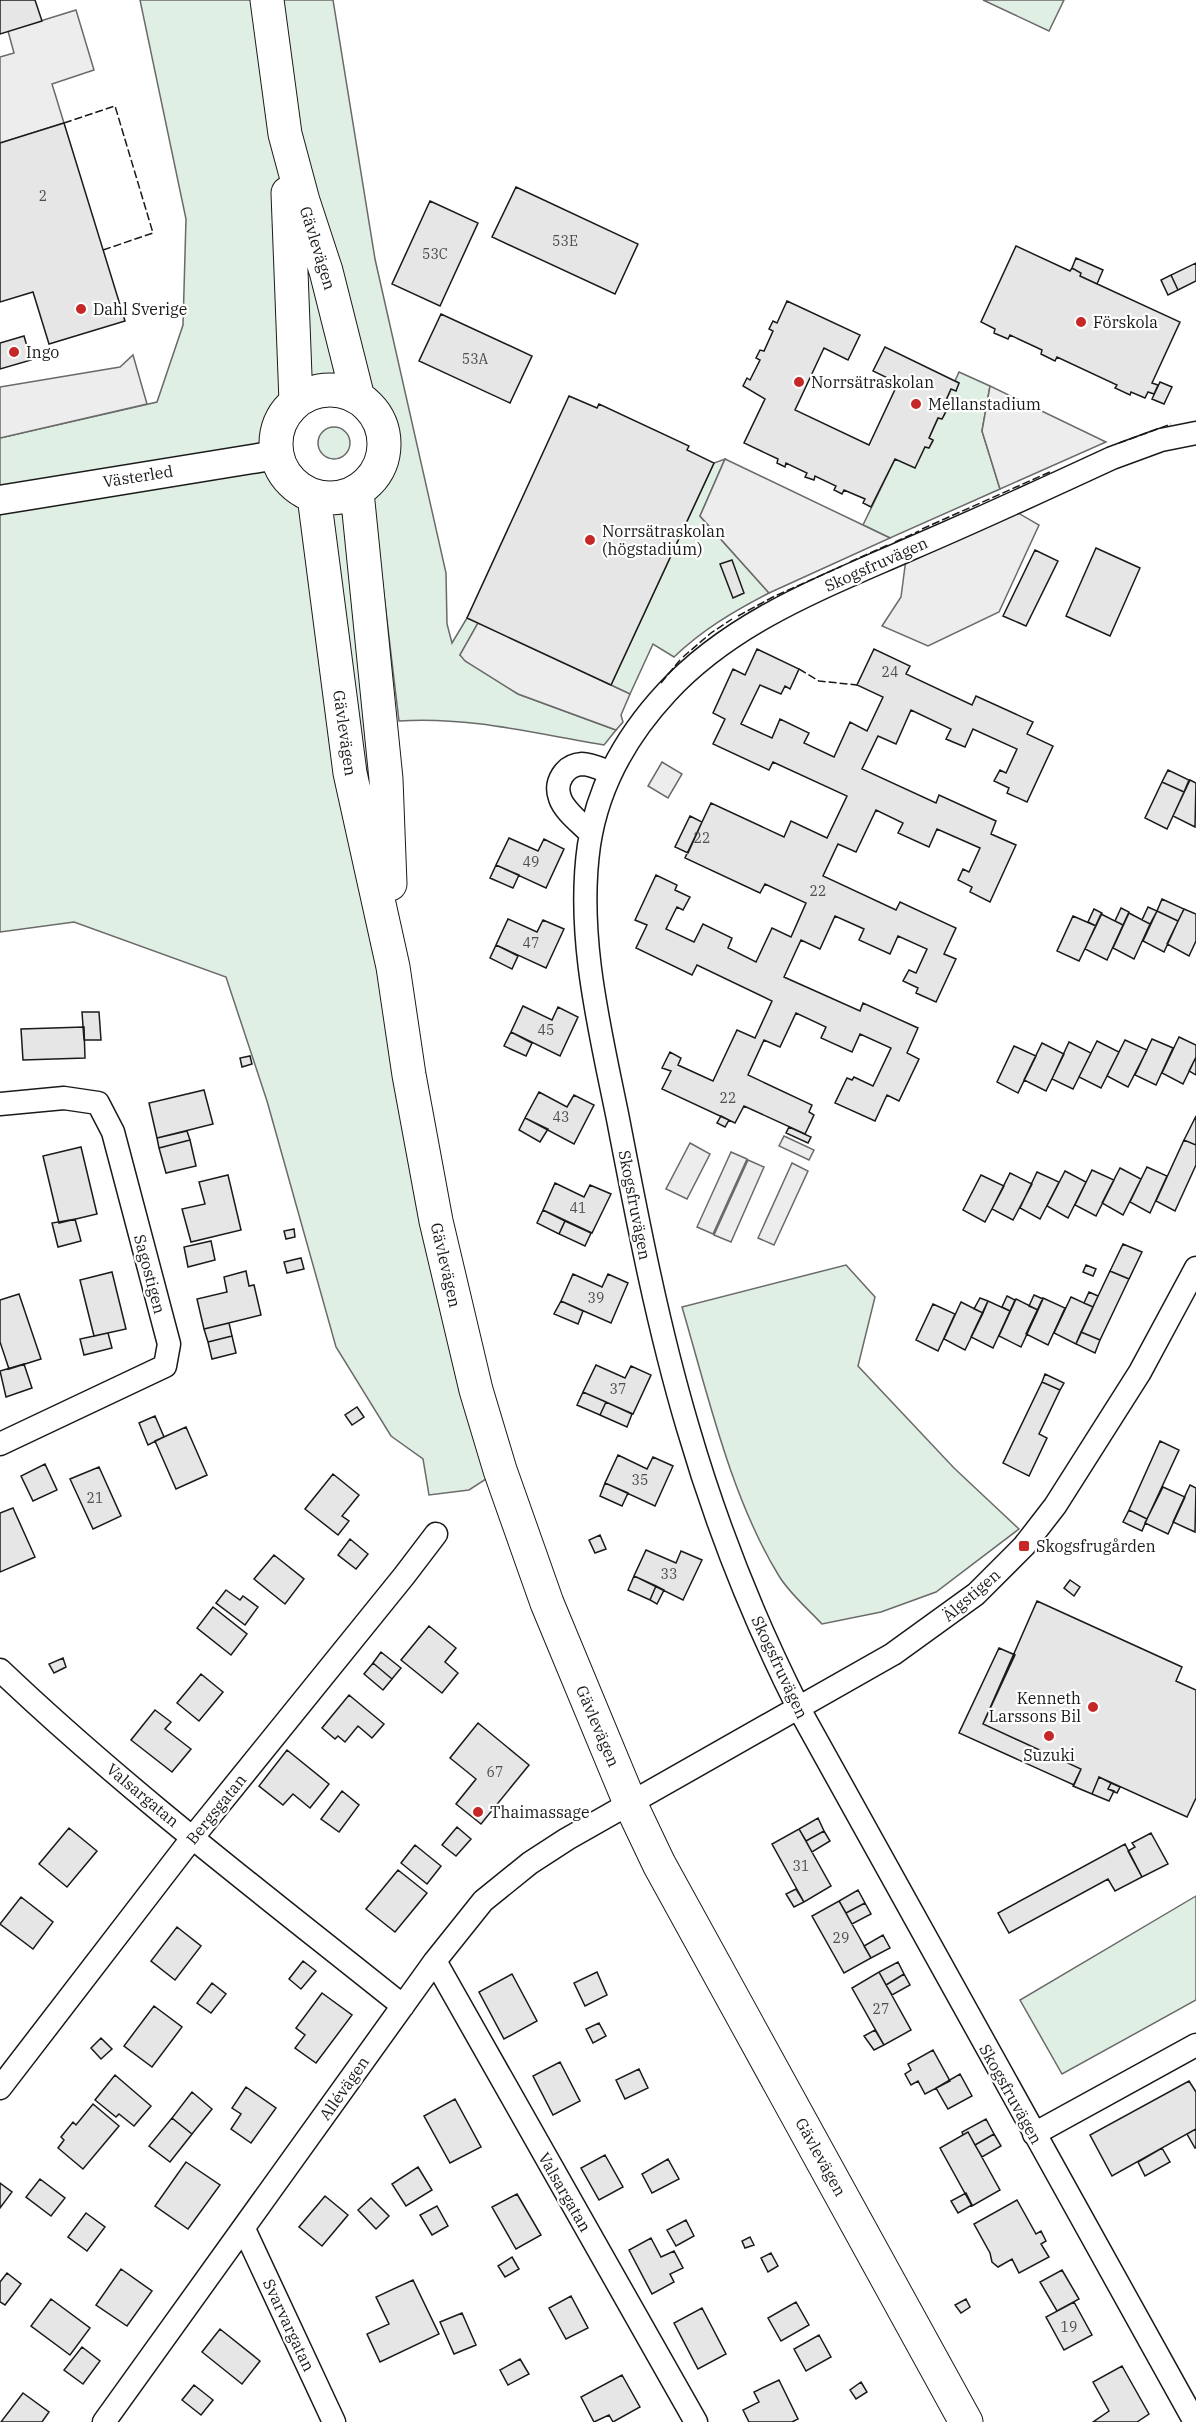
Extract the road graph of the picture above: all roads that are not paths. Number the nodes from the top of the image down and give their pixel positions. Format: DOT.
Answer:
graph roads {
  1 [pos="267,0"];
  2 [pos="285,134"];
  3 [pos="358,398"];
  4 [pos="296,402"];
  5 [pos="1196,433"];
  6 [pos="277,455"];
  7 [pos="357,492"];
  8 [pos="314,496"];
  9 [pos="0,500"];
  10 [pos="609,772"];
  11 [pos="591,834"];
  12 [pos="393,967"];
  13 [pos="0,1104"];
  14 [pos="1196,1268"];
  15 [pos="0,1444"];
  16 [pos="436,1533"];
  17 [pos="0,1670"];
  18 [pos="798,1707"];
  19 [pos="630,1803"];
  20 [pos="193,1837"];
  21 [pos="435,1961"];
  22 [pos="403,2006"];
  23 [pos="1196,2045"];
  24 [pos="0,2088"];
  25 [pos="1034,2134"];
  26 [pos="244,2229"];
  27 [pos="105,2422"];
  28 [pos="334,2422"];
  29 [pos="696,2422"];
  30 [pos="966,2422"];
  31 [pos="1194,2422"];
  1 -- 2 [label="main road, Gävlevägen"];
  2 -- 3 [label="main road, Gävlevägen"];
  2 -- 4 [label="main road, Gävlevägen"];
  3 -- 4 [label="main road"];
  3 -- 7 [label="main road, Gävlevägen"];
  4 -- 6 [label="main road"];
  5 -- 10 [label="street, Skogsfruvägen"];
  6 -- 8 [label="main road"];
  6 -- 9 [label="street, Västerled"];
  7 -- 8 [label="main road"];
  7 -- 12 [label="main road, Gävlevägen"];
  8 -- 12 [label="main road, Gävlevägen"];
  10 -- 11 [label="street, Skogsfruvägen"];
  10 -- 11 [label="street"];
  11 -- 18 [label="street, Skogsfruvägen"];
  12 -- 19 [label="main road, Gävlevägen"];
  13 -- 15 [label="street, Sagostigen"];
  14 -- 18 [label="street, Älgstigen"];
  16 -- 20 [label="street, Bergsgatan"];
  17 -- 20 [label="street, Valsargatan"];
  18 -- 19 [label="street, Älgstigen"];
  18 -- 25 [label="street, Skogsfruvägen"];
  19 -- 21 [label="street, Allévägen"];
  19 -- 30 [label="main road, Gävlevägen"];
  20 -- 22 [label="street, Valsargatan"];
  20 -- 24 [label="street, Bergsgatan"];
  21 -- 22 [label="street, Allévägen"];
  21 -- 29 [label="street, Valsargatan"];
  22 -- 26 [label="street, Allévägen"];
  23 -- 25 [label="street"];
  25 -- 31 [label="street, Skogsfruvägen"];
  26 -- 27 [label="street, Allévägen"];
  26 -- 28 [label="street, Svarvargatan"];
}
